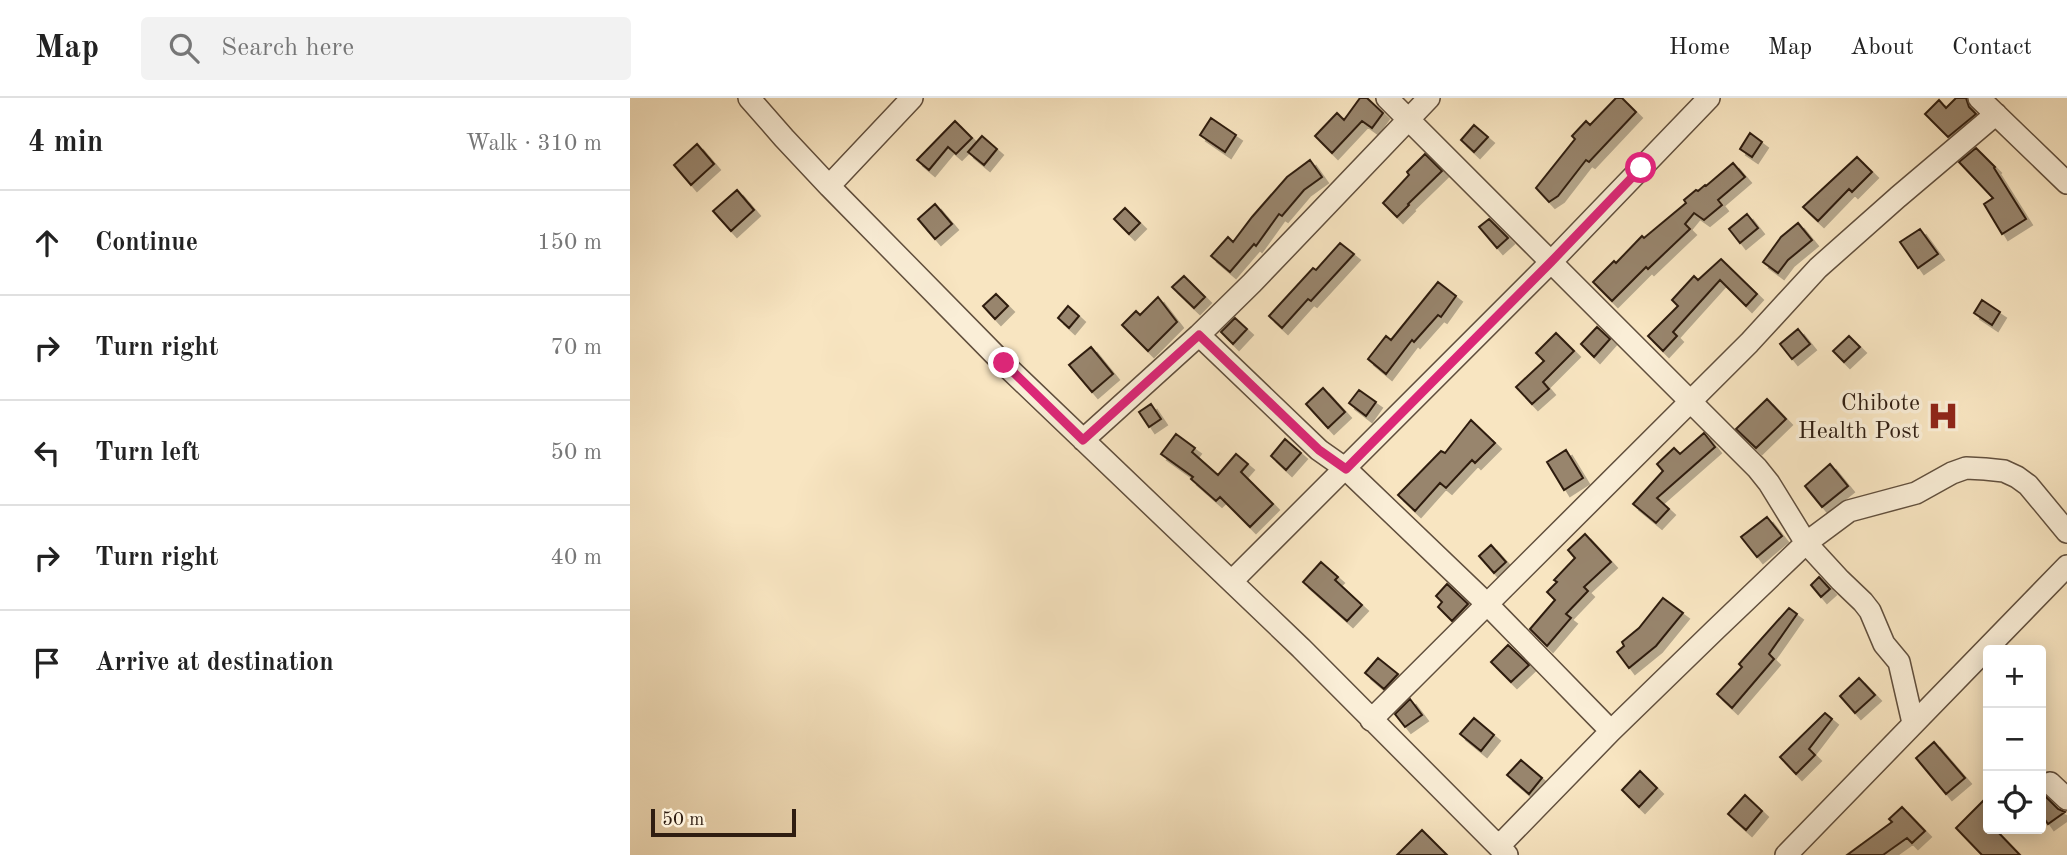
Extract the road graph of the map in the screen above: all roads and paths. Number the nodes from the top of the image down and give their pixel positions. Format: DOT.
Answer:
graph roads {
  1 [pos="749,98"];
  2 [pos="912,98"];
  3 [pos="1387,98"];
  4 [pos="1429,98"];
  5 [pos="1709,98"];
  6 [pos="1979,98"];
  7 [pos="1996,114"];
  8 [pos="1409,119"];
  9 [pos="2067,183"];
  10 [pos="830,186"];
  11 [pos="1551,262"];
  12 [pos="1199,335"];
  13 [pos="1691,401"];
  14 [pos="1083,440"];
  15 [pos="1346,469"];
  16 [pos="2067,532"];
  17 [pos="1807,543"];
  18 [pos="2067,566"];
  19 [pos="1232,581"];
  20 [pos="1487,604"];
  21 [pos="1371,720"];
  22 [pos="1913,723"];
  23 [pos="1611,731"];
  24 [pos="2050,783"];
  25 [pos="2067,799"];
  26 [pos="1503,851"];
  27 [pos="1786,855"];
  1 -- 10 [label="street"];
  2 -- 10 [label="street"];
  3 -- 8 [label="street"];
  4 -- 8 [label="street"];
  5 -- 11 [label="street"];
  6 -- 7 [label="street"];
  7 -- 9 [label="street"];
  7 -- 13 [label="street"];
  8 -- 11 [label="street"];
  8 -- 12 [label="street"];
  10 -- 14 [label="street"];
  11 -- 13 [label="street"];
  11 -- 15 [label="street"];
  12 -- 14 [label="street"];
  12 -- 15 [label="street"];
  13 -- 17 [label="street"];
  13 -- 20 [label="street"];
  14 -- 19 [label="street"];
  15 -- 19 [label="street"];
  15 -- 20 [label="street"];
  16 -- 17 [label="street"];
  17 -- 22 [label="street"];
  17 -- 23 [label="street"];
  18 -- 22 [label="street"];
  19 -- 21 [label="street"];
  20 -- 21 [label="street"];
  20 -- 23 [label="street"];
  21 -- 26 [label="street"];
  22 -- 27 [label="street"];
  23 -- 26 [label="street"];
  24 -- 25 [label="street"];
}
